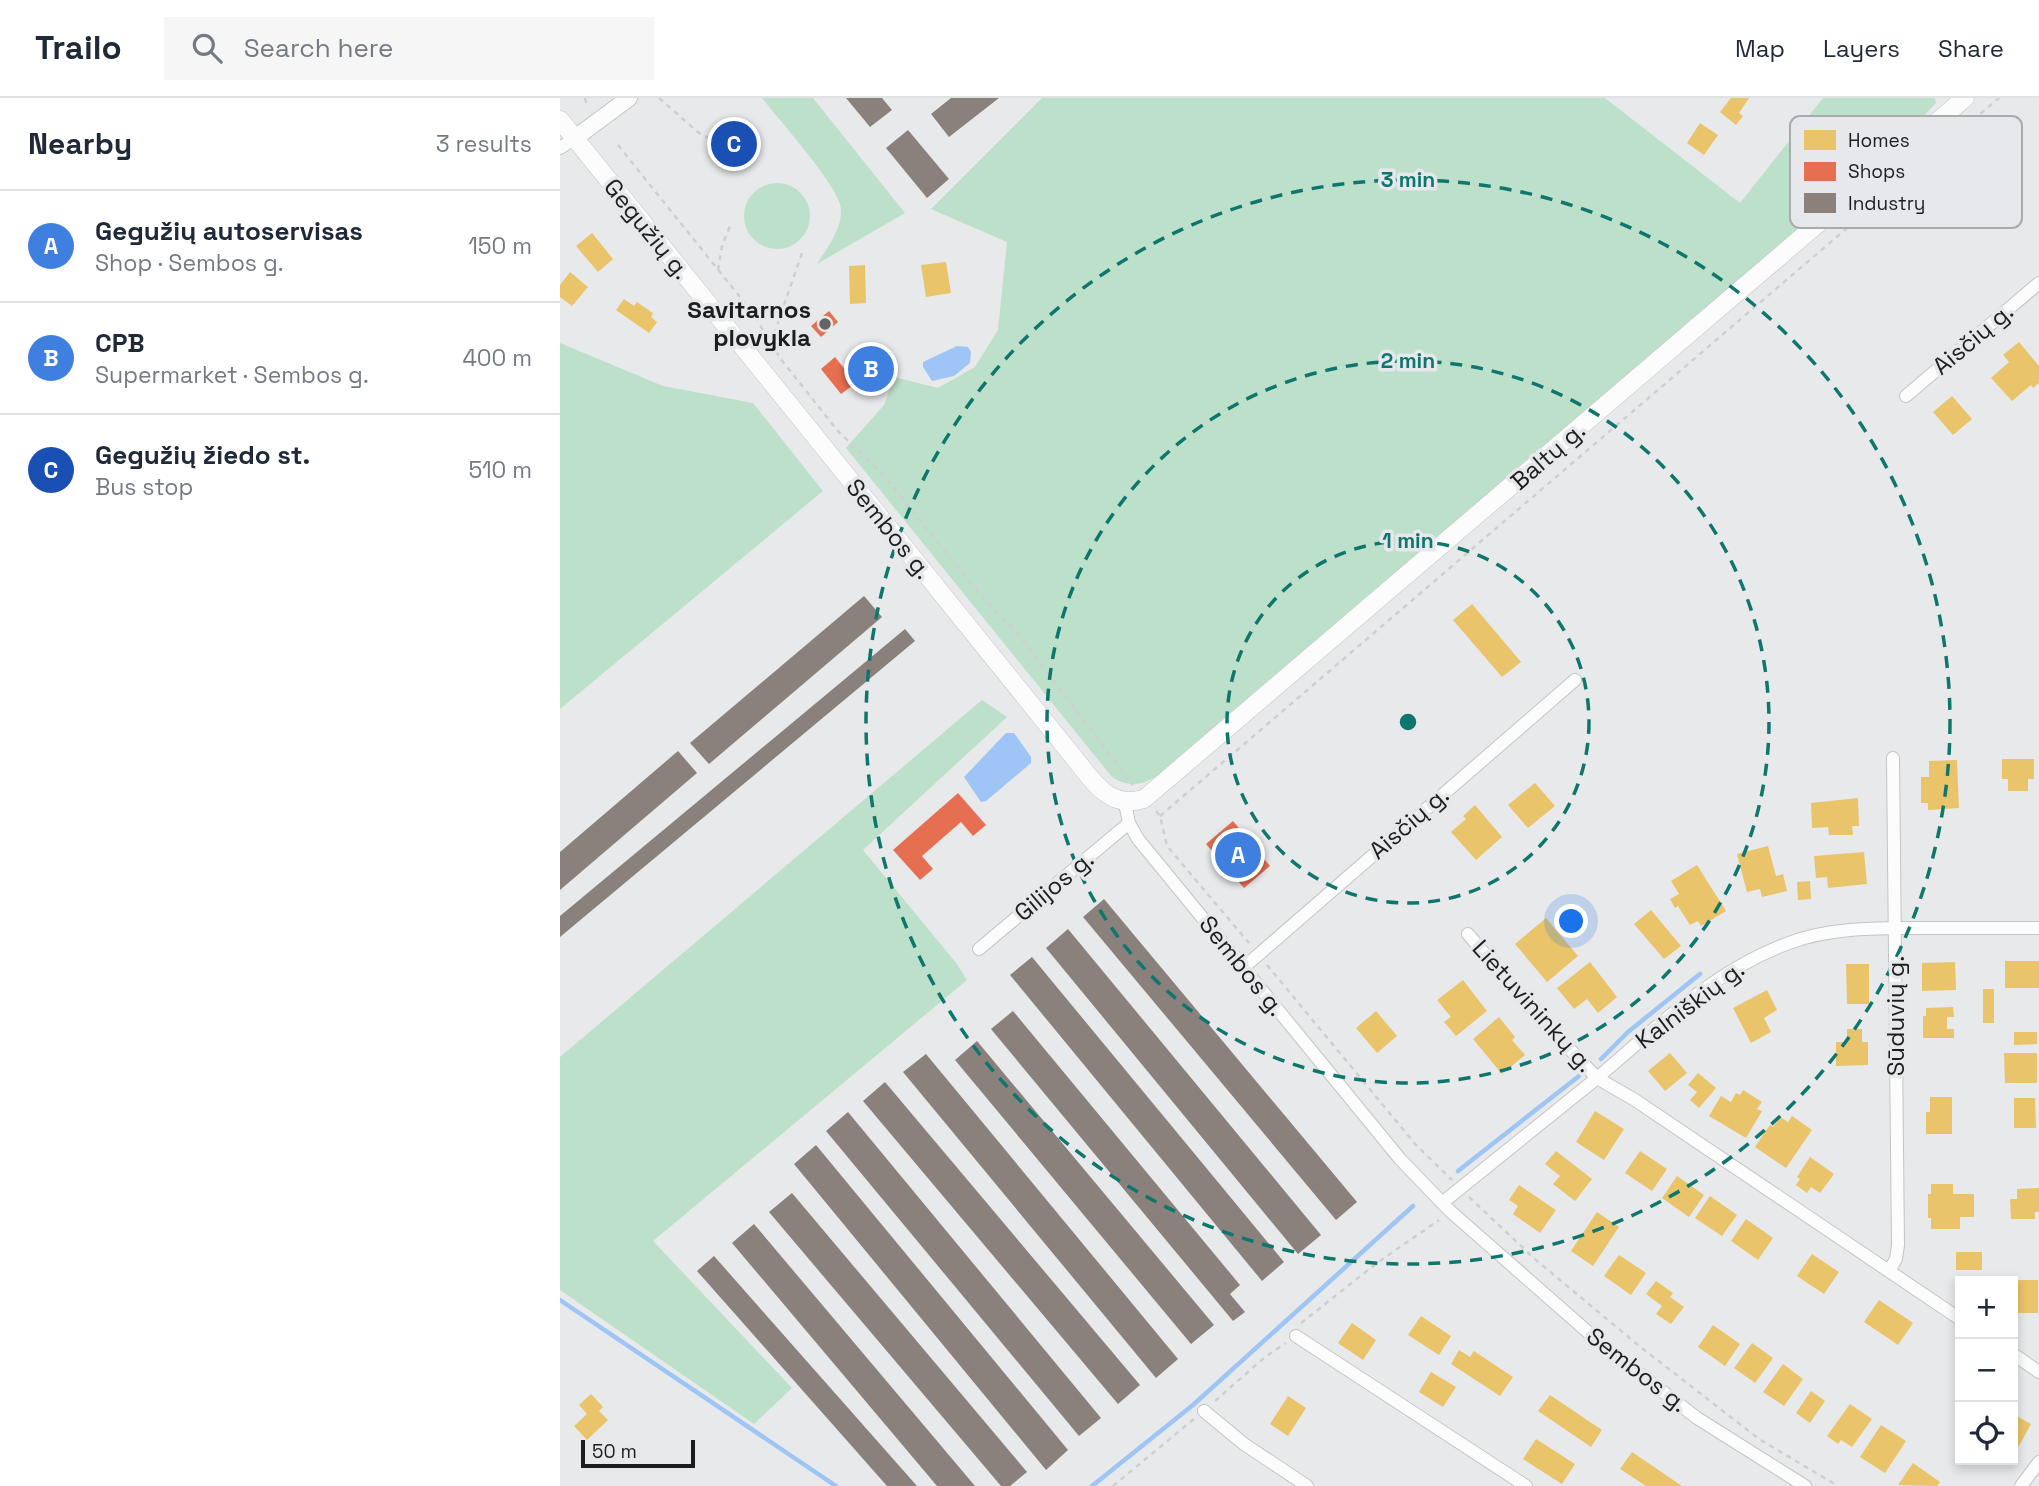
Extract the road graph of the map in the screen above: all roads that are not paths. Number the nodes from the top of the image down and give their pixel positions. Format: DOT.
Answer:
graph roads {
  1 [pos="629,98"];
  2 [pos="1965,98"];
  3 [pos="1944,116"];
  4 [pos="560,120"];
  5 [pos="567,143"];
  6 [pos="1813,228"];
  7 [pos="2039,283"];
  8 [pos="760,370"];
  9 [pos="1906,396"];
  10 [pos="1575,680"];
  11 [pos="1894,758"];
  12 [pos="1125,803"];
  13 [pos="1129,823"];
  14 [pos="1896,928"];
  15 [pos="2039,928"];
  16 [pos="1468,934"];
  17 [pos="979,949"];
  18 [pos="1243,968"];
  19 [pos="1597,1078"];
  20 [pos="1446,1207"];
  21 [pos="1889,1271"];
  22 [pos="1955,1316"];
  23 [pos="1296,1336"];
  24 [pos="2018,1357"];
  25 [pos="2039,1372"];
  26 [pos="1204,1411"];
  27 [pos="2039,1462"];
  28 [pos="1307,1486"];
  29 [pos="1526,1486"];
  30 [pos="1805,1486"];
  31 [pos="2021,1486"];
  1 -- 5 [label="street"];
  2 -- 3 [label="main road, Baltų g."];
  4 -- 5 [label="main road, Gegužių g."];
  5 -- 8 [label="main road, Gegužių g."];
  6 -- 12 [label="main road, Baltų g."];
  7 -- 9 [label="street, Aisčių g."];
  8 -- 12 [label="main road, Sembos g."];
  10 -- 18 [label="street, Aisčių g."];
  11 -- 14 [label="street, Sūduvių g."];
  12 -- 13 [label="street, Sembos g."];
  13 -- 17 [label="street, Gilijos g."];
  13 -- 18 [label="street, Sembos g."];
  14 -- 15 [label="street, Kalniškių g."];
  14 -- 19 [label="street, Kalniškių g."];
  14 -- 21 [label="street, Sūduvių g."];
  16 -- 19 [label="street, Lietuvininkų g."];
  18 -- 20 [label="street, Sembos g."];
  19 -- 20 [label="street, Kalniškių g."];
  19 -- 21 [label="street"];
  20 -- 30 [label="street, Sembos g."];
  21 -- 22 [label="street"];
  23 -- 29 [label="street"];
  24 -- 25 [label="street"];
  26 -- 28 [label="street"];
  27 -- 31 [label="street"];
}
